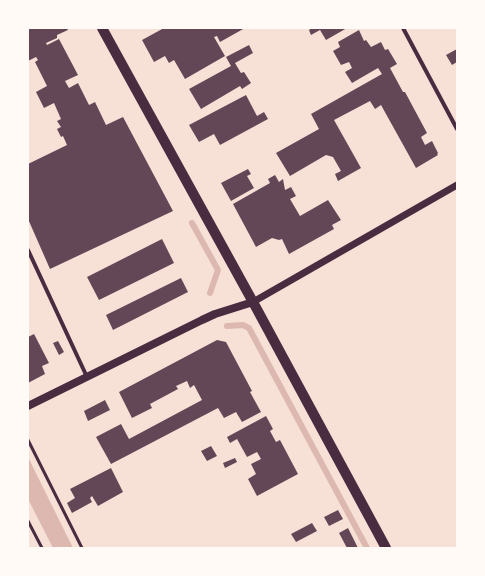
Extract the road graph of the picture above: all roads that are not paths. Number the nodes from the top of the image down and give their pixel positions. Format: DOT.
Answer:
graph roads {
  1 [pos="102,28"];
  2 [pos="403,28"];
  3 [pos="457,129"];
  4 [pos="457,185"];
  5 [pos="28,250"];
  6 [pos="253,302"];
  7 [pos="87,377"];
  8 [pos="28,406"];
  9 [pos="28,440"];
  10 [pos="28,521"];
  11 [pos="42,548"];
  12 [pos="82,548"];
  13 [pos="386,548"];
  1 -- 6 [label="main road"];
  2 -- 3 [label="street"];
  4 -- 6 [label="street"];
  5 -- 7 [label="street"];
  6 -- 7 [label="main road"];
  6 -- 13 [label="main road"];
  7 -- 8 [label="main road"];
  9 -- 12 [label="lane"];
  10 -- 11 [label="lane"];
}
